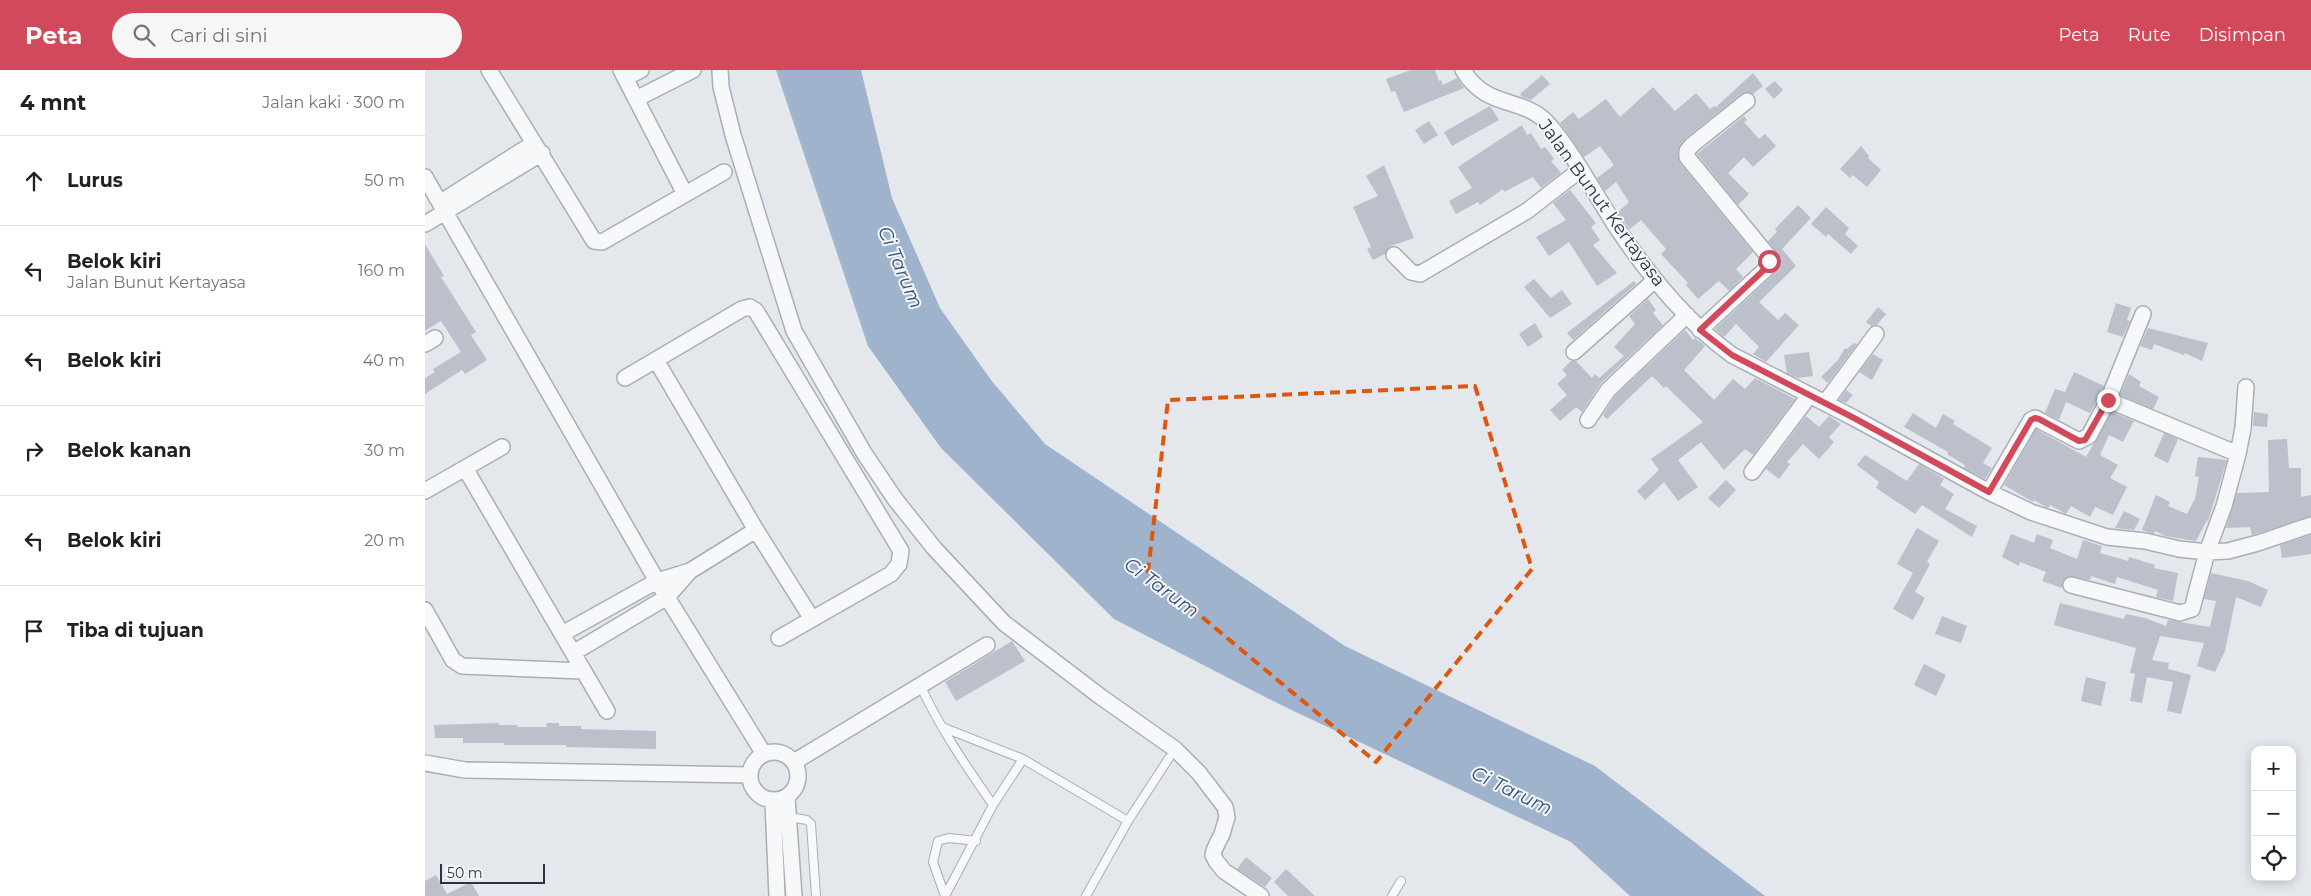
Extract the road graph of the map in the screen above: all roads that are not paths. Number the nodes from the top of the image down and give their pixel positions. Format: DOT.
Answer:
graph roads {
  1 [pos="489,70"];
  2 [pos="641,70"];
  3 [pos="693,70"];
  4 [pos="720,70"];
  5 [pos="1463,70"];
  6 [pos="623,74"];
  7 [pos="636,99"];
  8 [pos="1747,101"];
  9 [pos="538,148"];
  10 [pos="1580,170"];
  11 [pos="724,172"];
  12 [pos="425,177"];
  13 [pos="685,194"];
  14 [pos="443,207"];
  15 [pos="425,212"];
  16 [pos="425,224"];
  17 [pos="1394,255"];
  18 [pos="1655,280"];
  19 [pos="2143,314"];
  20 [pos="1687,315"];
  21 [pos="1700,330"];
  22 [pos="1876,334"];
  23 [pos="1574,352"];
  24 [pos="656,360"];
  25 [pos="625,378"];
  26 [pos="2246,387"];
  27 [pos="1809,396"];
  28 [pos="2108,400"];
  29 [pos="1825,403"];
  30 [pos="1587,420"];
  31 [pos="502,447"];
  32 [pos="2238,454"];
  33 [pos="465,468"];
  34 [pos="1752,472"];
  35 [pos="425,491"];
  36 [pos="1989,492"];
  37 [pos="2311,524"];
  38 [pos="756,530"];
  39 [pos="2207,552"];
  40 [pos="690,571"];
  41 [pos="657,581"];
  42 [pos="2071,585"];
  43 [pos="667,597"];
  44 [pos="425,610"];
  45 [pos="811,619"];
  46 [pos="562,634"];
  47 [pos="779,638"];
  48 [pos="987,645"];
  49 [pos="573,653"];
  50 [pos="583,670"];
  51 [pos="920,686"];
  52 [pos="607,711"];
  53 [pos="942,727"];
  54 [pos="764,754"];
  55 [pos="1169,758"];
  56 [pos="1023,759"];
  57 [pos="794,762"];
  58 [pos="425,763"];
  59 [pos="750,775"];
  60 [pos="780,800"];
  61 [pos="993,805"];
  62 [pos="789,816"];
  63 [pos="1128,821"];
  64 [pos="976,841"];
  65 [pos="1401,881"];
  66 [pos="777,896"];
  67 [pos="794,896"];
  68 [pos="815,896"];
  69 [pos="945,896"];
  70 [pos="1086,896"];
  71 [pos="1261,896"];
  72 [pos="1392,896"];
  1 -- 9 [label="street"];
  2 -- 6 [label="street"];
  3 -- 7 [label="street"];
  4 -- 71 [label="street"];
  5 -- 10 [label="street, Jalan Bunut Kertayasa"];
  6 -- 7 [label="street"];
  7 -- 13 [label="street"];
  8 -- 21 [label="street"];
  9 -- 13 [label="street"];
  9 -- 14 [label="street"];
  10 -- 17 [label="street"];
  10 -- 18 [label="street, Jalan Bunut Kertayasa"];
  11 -- 13 [label="street"];
  12 -- 14 [label="street"];
  14 -- 15 [label="street"];
  14 -- 16 [label="street"];
  14 -- 41 [label="street"];
  18 -- 20 [label="street, Jalan Bunut Kertayasa"];
  18 -- 23 [label="street"];
  19 -- 28 [label="street"];
  20 -- 21 [label="street, Jalan Bunut Kertayasa"];
  20 -- 30 [label="street"];
  21 -- 27 [label="street, Jalan Bunut Kertayasa"];
  22 -- 29 [label="street"];
  24 -- 25 [label="street"];
  24 -- 38 [label="street"];
  24 -- 45 [label="street"];
  26 -- 32 [label="street"];
  27 -- 29 [label="street, Jalan Bunut Kertayasa"];
  27 -- 34 [label="street"];
  28 -- 32 [label="street"];
  28 -- 36 [label="street"];
  29 -- 36 [label="street, Jalan Bunut Kertayasa"];
  31 -- 33 [label="street"];
  32 -- 39 [label="street"];
  33 -- 35 [label="street"];
  33 -- 46 [label="street"];
  36 -- 39 [label="street, Jalan Bunut Kertayasa"];
  37 -- 39 [label="street, Jalan Bunut Kertayasa"];
  38 -- 40 [label="street"];
  38 -- 45 [label="street"];
  39 -- 42 [label="street"];
  40 -- 41 [label="street"];
  40 -- 43 [label="street"];
  41 -- 43 [label="street"];
  41 -- 46 [label="street"];
  43 -- 49 [label="street"];
  43 -- 54 [label="street"];
  44 -- 50 [label="street"];
  45 -- 47 [label="street"];
  46 -- 49 [label="street"];
  48 -- 51 [label="street"];
  49 -- 50 [label="street"];
  50 -- 52 [label="street"];
  51 -- 53 [label="lane"];
  51 -- 57 [label="street"];
  53 -- 56 [label="lane"];
  53 -- 61 [label="lane"];
  54 -- 57 [label="street"];
  54 -- 59 [label="street"];
  55 -- 63 [label="lane"];
  56 -- 61 [label="lane"];
  56 -- 63 [label="lane"];
  57 -- 60 [label="street"];
  58 -- 59 [label="street"];
  59 -- 60 [label="street"];
  60 -- 62 [label="street"];
  60 -- 66 [label="street"];
  61 -- 64 [label="lane"];
  62 -- 67 [label="street"];
  62 -- 68 [label="lane"];
  63 -- 70 [label="lane"];
  64 -- 69 [label="lane"];
  64 -- 69 [label="lane"];
  65 -- 72 [label="lane"];
}
